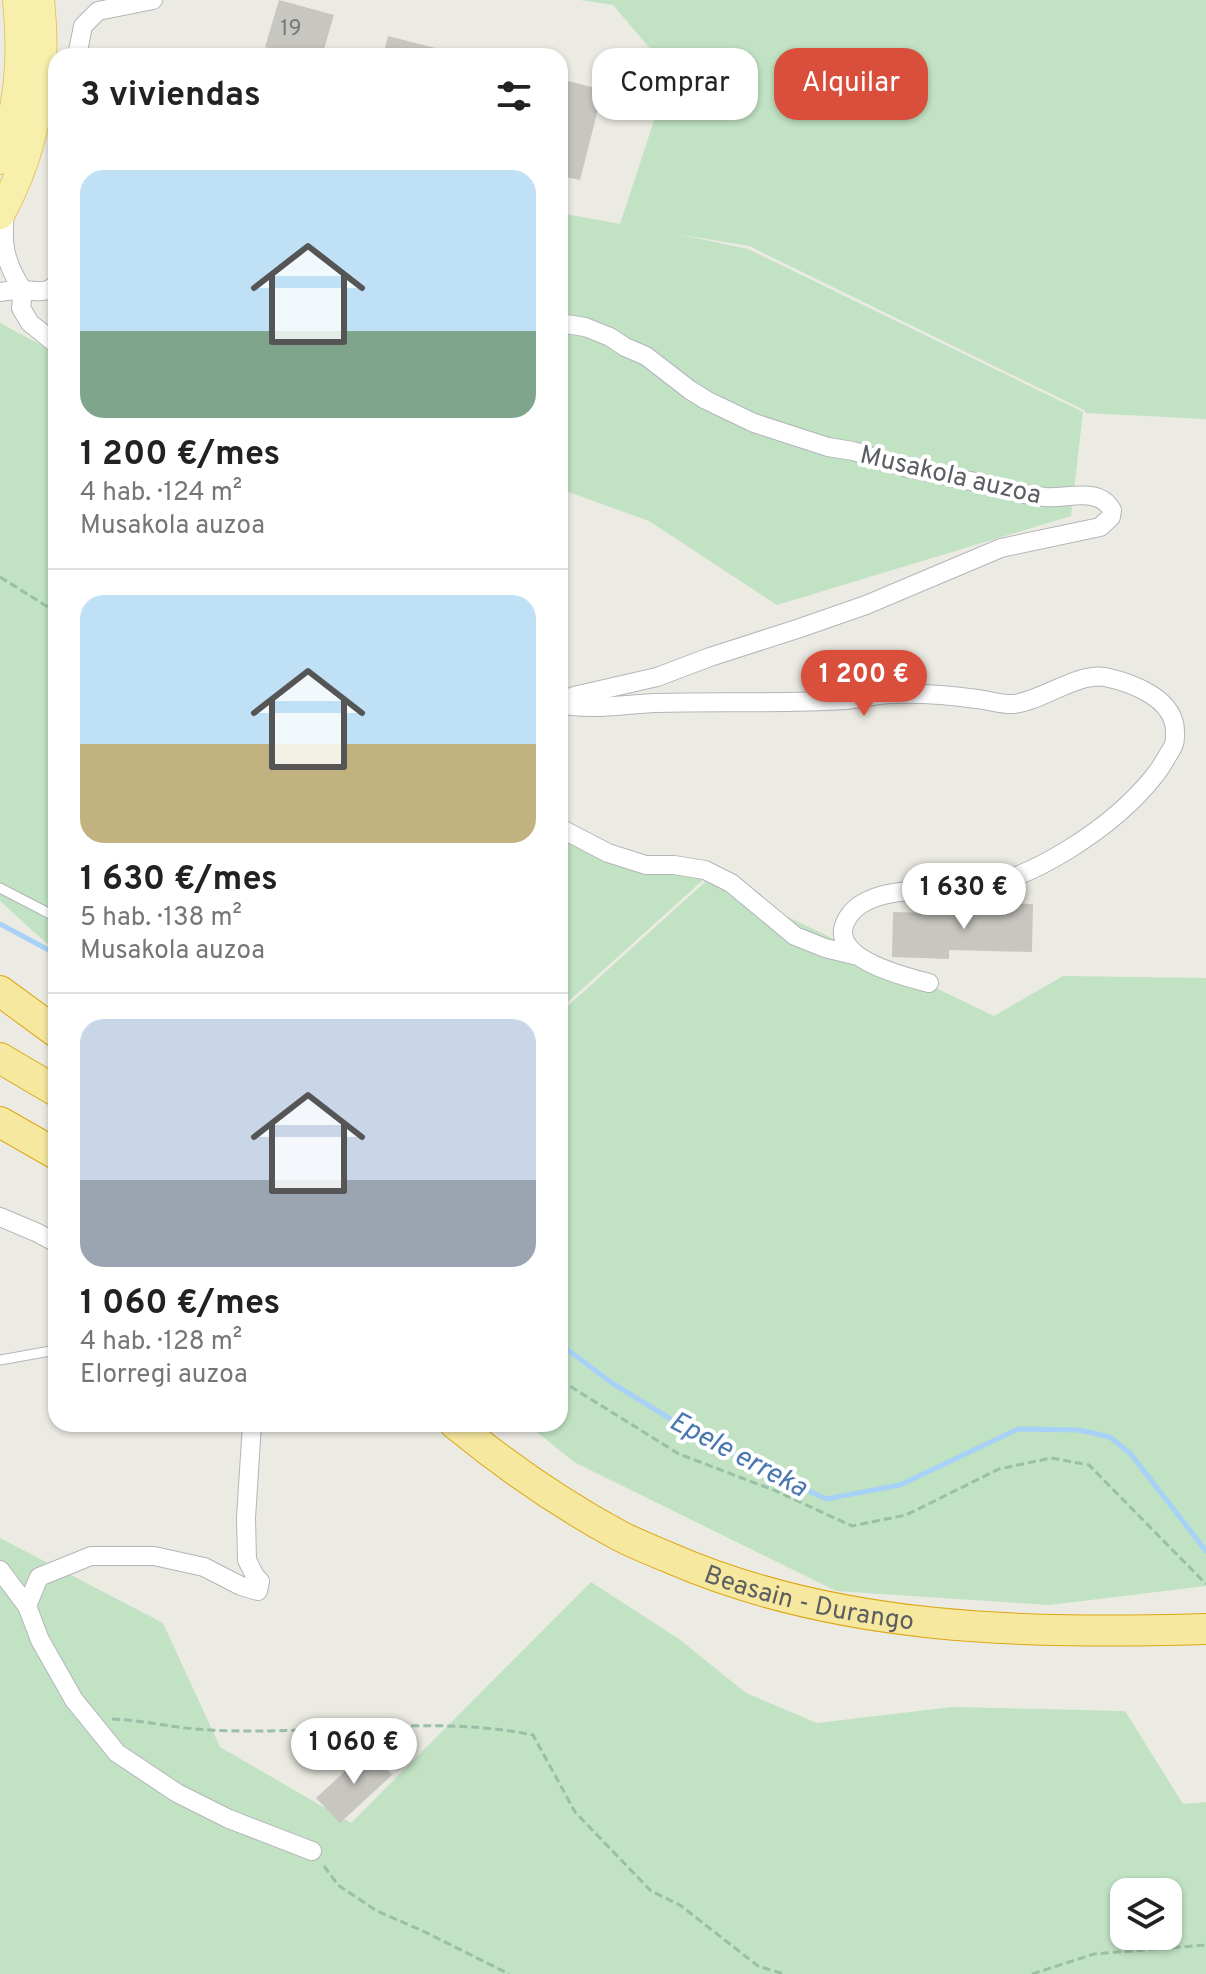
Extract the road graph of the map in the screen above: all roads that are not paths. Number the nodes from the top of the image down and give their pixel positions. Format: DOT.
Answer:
graph roads {
  1 [pos="17,0"];
  2 [pos="40,0"];
  3 [pos="153,0"];
  4 [pos="79,48"];
  5 [pos="0,160"];
  6 [pos="3,210"];
  7 [pos="23,290"];
  8 [pos="48,291"];
  9 [pos="0,292"];
  10 [pos="568,324"];
  11 [pos="48,338"];
  12 [pos="568,699"];
  13 [pos="568,705"];
  14 [pos="568,832"];
  15 [pos="0,888"];
  16 [pos="48,913"];
  17 [pos="858,956"];
  18 [pos="929,983"];
  19 [pos="0,991"];
  20 [pos="48,1026"];
  21 [pos="0,1058"];
  22 [pos="48,1086"];
  23 [pos="0,1122"];
  24 [pos="48,1149"];
  25 [pos="0,1217"];
  26 [pos="48,1239"];
  27 [pos="48,1351"];
  28 [pos="0,1360"];
  29 [pos="251,1432"];
  30 [pos="442,1432"];
  31 [pos="466,1432"];
  32 [pos="488,1432"];
  33 [pos="545,1492"];
  34 [pos="0,1570"];
  35 [pos="27,1606"];
  36 [pos="1206,1629"];
  37 [pos="312,1851"];
  1 -- 5 [label="main road"];
  2 -- 6 [label="main road"];
  3 -- 4 [label="street"];
  6 -- 7 [label="street"];
  7 -- 8 [label="street"];
  7 -- 9 [label="street"];
  7 -- 11 [label="street"];
  10 -- 12 [label="street, Musakola auzoa"];
  13 -- 17 [label="street, Musakola auzoa"];
  14 -- 17 [label="street"];
  15 -- 16 [label="lane"];
  17 -- 18 [label="street"];
  19 -- 20 [label="highway"];
  21 -- 22 [label="highway"];
  23 -- 24 [label="highway"];
  25 -- 26 [label="street"];
  27 -- 28 [label="lane"];
  29 -- 35 [label="street"];
  30 -- 33 [label="highway"];
  31 -- 33 [label="highway, Beasain - Durango"];
  32 -- 33 [label="highway"];
  33 -- 36 [label="highway, Beasain - Durango"];
  34 -- 35 [label="street"];
  35 -- 37 [label="street"];
}
